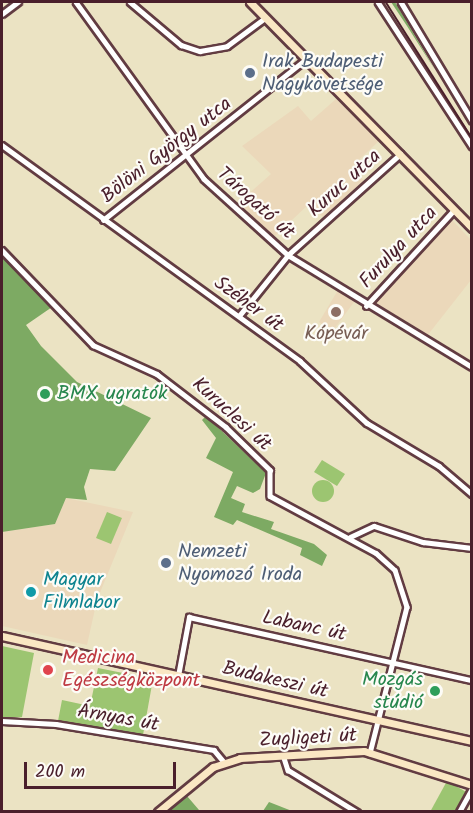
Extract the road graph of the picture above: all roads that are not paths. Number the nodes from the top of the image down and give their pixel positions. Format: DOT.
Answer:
graph roads {
  1 [pos="18,2"];
  2 [pos="76,2"];
  3 [pos="130,2"];
  4 [pos="250,2"];
  5 [pos="378,2"];
  6 [pos="401,2"];
  7 [pos="2,14"];
  8 [pos="265,18"];
  9 [pos="305,60"];
  10 [pos="440,69"];
  11 [pos="429,78"];
  12 [pos="471,120"];
  13 [pos="2,145"];
  14 [pos="471,146"];
  15 [pos="400,154"];
  16 [pos="185,156"];
  17 [pos="454,210"];
  18 [pos="104,220"];
  19 [pos="471,228"];
  20 [pos="2,250"];
  21 [pos="288,255"];
  22 [pos="366,306"];
  23 [pos="239,316"];
  24 [pos="471,367"];
  25 [pos="471,494"];
  26 [pos="350,537"];
  27 [pos="471,548"];
  28 [pos="2,636"];
  29 [pos="394,663"];
  30 [pos="178,676"];
  31 [pos="471,680"];
  32 [pos="2,721"];
  33 [pos="380,721"];
  34 [pos="471,741"];
  35 [pos="370,753"];
  36 [pos="284,758"];
  37 [pos="224,762"];
  38 [pos="471,787"];
  39 [pos="158,812"];
  40 [pos="357,812"];
  41 [pos="459,812"];
  1 -- 7 [label="street"];
  2 -- 16 [label="street, Tárogató út"];
  3 -- 8 [label="street"];
  4 -- 8 [label="main road"];
  5 -- 11 [label="street"];
  6 -- 10 [label="street"];
  8 -- 9 [label="main road"];
  9 -- 15 [label="main road"];
  9 -- 16 [label="street, Bölöni György utca"];
  10 -- 11 [label="street"];
  10 -- 12 [label="street"];
  11 -- 14 [label="street"];
  13 -- 18 [label="street, Széher út"];
  15 -- 17 [label="main road"];
  15 -- 21 [label="street, Kuruc utca"];
  16 -- 18 [label="street, Bölöni György utca"];
  16 -- 21 [label="street, Tárogató út"];
  17 -- 19 [label="main road"];
  17 -- 22 [label="street, Furulya utca"];
  18 -- 23 [label="street, Széher út"];
  20 -- 26 [label="street, Kuruclesi út"];
  21 -- 22 [label="street, Tárogató út"];
  21 -- 23 [label="street, Kuruc utca"];
  22 -- 24 [label="street, Tárogató út"];
  23 -- 25 [label="street, Széher út"];
  26 -- 27 [label="street"];
  26 -- 29 [label="street, Kuruclesi út"];
  28 -- 30 [label="main road, Budakeszi út"];
  29 -- 30 [label="street, Labanc út"];
  29 -- 31 [label="street, Labanc út"];
  29 -- 33 [label="street, Kuruclesi út"];
  30 -- 33 [label="main road, Budakeszi út"];
  32 -- 37 [label="street, Árnyas út"];
  33 -- 34 [label="main road, Budakeszi út"];
  33 -- 35 [label="street, Kuruclesi út"];
  35 -- 36 [label="main road, Zugligeti út"];
  35 -- 38 [label="main road, Zugligeti út"];
  36 -- 37 [label="main road, Zugligeti út"];
  36 -- 40 [label="street"];
  37 -- 39 [label="main road"];
  38 -- 41 [label="street"];
}
